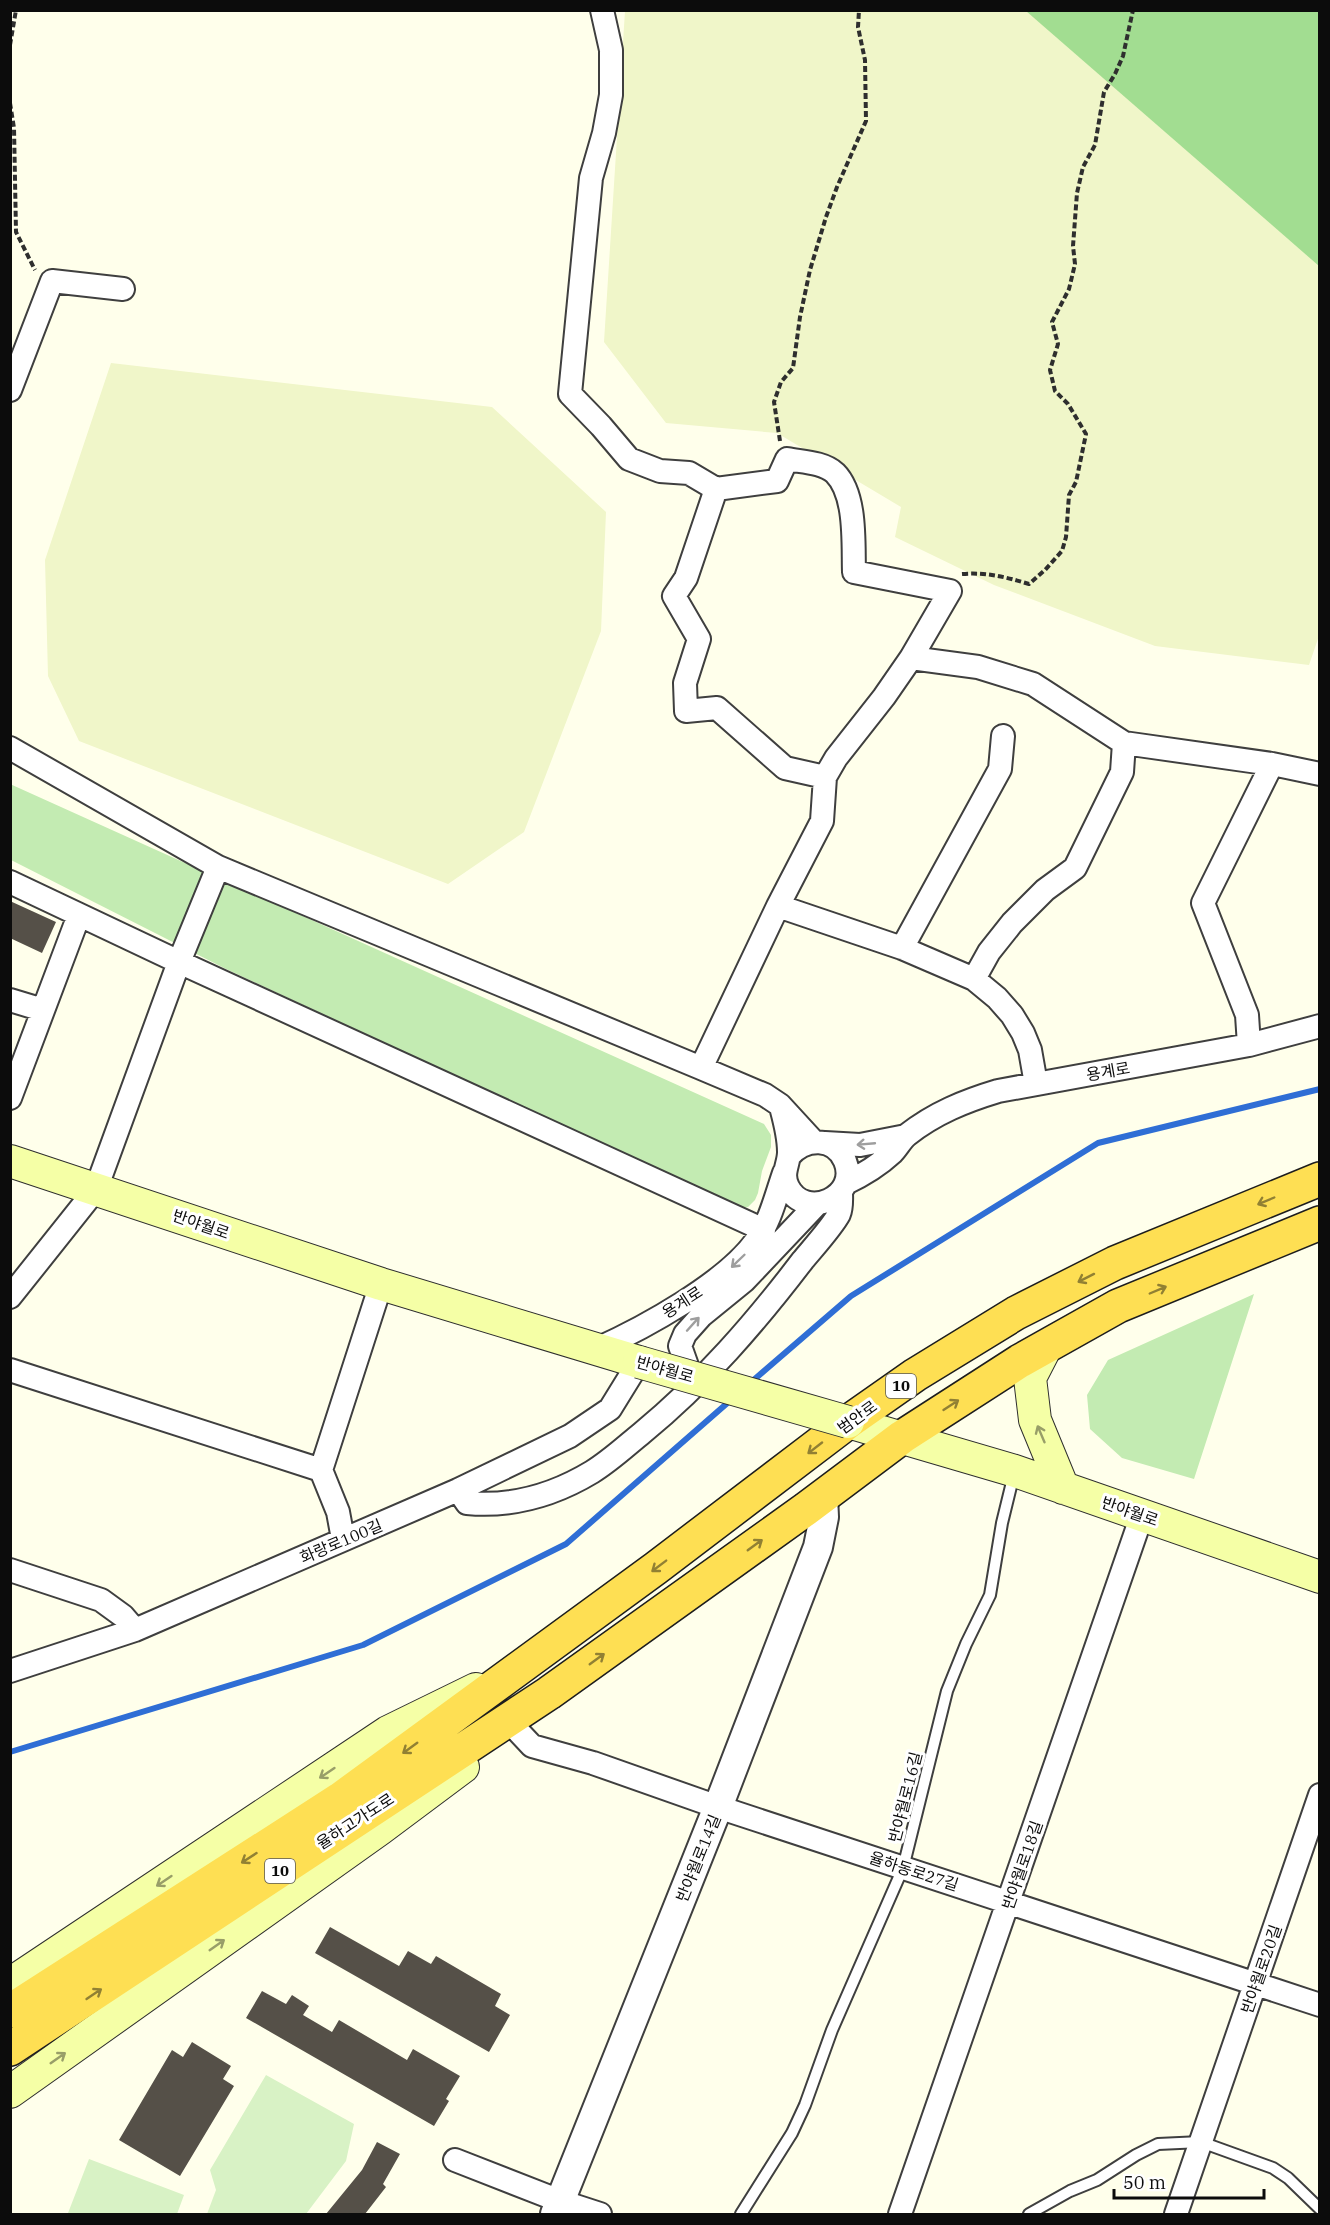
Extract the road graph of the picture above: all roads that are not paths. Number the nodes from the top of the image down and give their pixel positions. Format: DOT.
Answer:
graph roads {
  1 [pos="602,10"];
  2 [pos="123,289"];
  3 [pos="10,390"];
  4 [pos="716,489"];
  5 [pos="911,658"];
  6 [pos="1004,736"];
  7 [pos="1124,743"];
  8 [pos="10,748"];
  9 [pos="1272,764"];
  10 [pos="1320,774"];
  11 [pos="825,777"];
  12 [pos="218,867"];
  13 [pos="10,882"];
  14 [pos="778,906"];
  15 [pos="79,915"];
  16 [pos="902,948"];
  17 [pos="179,962"];
  18 [pos="974,979"];
  19 [pos="10,1000"];
  20 [pos="43,1010"];
  21 [pos="1320,1026"];
  22 [pos="1249,1045"];
  23 [pos="701,1068"];
  24 [pos="1036,1084"];
  25 [pos="10,1098"];
  26 [pos="780,1105"];
  27 [pos="906,1136"];
  28 [pos="820,1142"];
  29 [pos="10,1161"];
  30 [pos="786,1165"];
  31 [pos="1320,1179"];
  32 [pos="844,1187"];
  33 [pos="96,1189"];
  34 [pos="816,1205"];
  35 [pos="1320,1223"];
  36 [pos="764,1230"];
  37 [pos="381,1284"];
  38 [pos="10,1297"];
  39 [pos="1046,1347"];
  40 [pos="597,1349"];
  41 [pos="639,1362"];
  42 [pos="10,1370"];
  43 [pos="691,1377"];
  44 [pos="848,1422"];
  45 [pos="902,1437"];
  46 [pos="321,1470"];
  47 [pos="1015,1471"];
  48 [pos="1064,1488"];
  49 [pos="458,1490"];
  50 [pos="823,1496"];
  51 [pos="1142,1515"];
  52 [pos="343,1539"];
  53 [pos="10,1570"];
  54 [pos="1320,1576"];
  55 [pos="135,1630"];
  56 [pos="525,1664"];
  57 [pos="10,1671"];
  58 [pos="549,1693"];
  59 [pos="515,1728"];
  60 [pos="1320,1795"];
  61 [pos="718,1807"];
  62 [pos="903,1868"];
  63 [pos="1009,1903"];
  64 [pos="10,1984"];
  65 [pos="1256,1984"];
  66 [pos="1320,2005"];
  67 [pos="10,2011"];
  68 [pos="10,2049"];
  69 [pos="10,2092"];
  70 [pos="1201,2142"];
  71 [pos="454,2160"];
  72 [pos="558,2208"];
  73 [pos="1320,2209"];
  74 [pos="600,2214"];
  75 [pos="741,2214"];
  76 [pos="900,2214"];
  77 [pos="1029,2214"];
  78 [pos="1176,2214"];
  1 -- 4 [label="street"];
  2 -- 3 [label="street"];
  4 -- 5 [label="street"];
  4 -- 11 [label="street"];
  5 -- 7 [label="street"];
  5 -- 11 [label="street"];
  6 -- 16 [label="street"];
  7 -- 9 [label="street"];
  7 -- 18 [label="street"];
  8 -- 12 [label="street"];
  9 -- 10 [label="street"];
  9 -- 22 [label="street"];
  11 -- 14 [label="street"];
  12 -- 17 [label="street"];
  12 -- 23 [label="street"];
  13 -- 15 [label="street"];
  14 -- 16 [label="street"];
  14 -- 23 [label="street"];
  15 -- 17 [label="street"];
  15 -- 20 [label="street"];
  16 -- 18 [label="street"];
  17 -- 33 [label="street"];
  17 -- 36 [label="street"];
  18 -- 24 [label="street"];
  19 -- 20 [label="street"];
  20 -- 25 [label="street"];
  21 -- 22 [label="street, 용계로"];
  22 -- 24 [label="street, 용계로"];
  23 -- 26 [label="street"];
  24 -- 27 [label="street, 용계로"];
  26 -- 28 [label="street"];
  26 -- 30 [label="street"];
  27 -- 28 [label="street, 용계로, one-way"];
  27 -- 32 [label="street, 용계로"];
  28 -- 30 [label="street"];
  28 -- 32 [label="street"];
  29 -- 33 [label="main road, 반야월로"];
  30 -- 34 [label="street"];
  30 -- 36 [label="street, 용계로"];
  31 -- 44 [label="highway, 범안로 / 10, one-way"];
  32 -- 34 [label="street"];
  32 -- 49 [label="street"];
  33 -- 37 [label="main road, 반야월로"];
  33 -- 38 [label="street"];
  43 -- 34 [label="street, 용계로, one-way"];
  39 -- 35 [label="highway, 10, one-way"];
  36 -- 40 [label="street, 용계로, one-way"];
  37 -- 40 [label="main road, 반야월로"];
  37 -- 46 [label="street"];
  45 -- 39 [label="highway, 10, one-way"];
  48 -- 39 [label="main road, one-way"];
  40 -- 41 [label="main road, 반야월로"];
  41 -- 43 [label="main road, 반야월로, bridge"];
  41 -- 49 [label="street, 화랑로100길"];
  42 -- 46 [label="street"];
  43 -- 44 [label="main road, 반야월로, bridge"];
  44 -- 45 [label="main road, 반야월로"];
  44 -- 56 [label="highway, 범안로 / 10, one-way"];
  45 -- 47 [label="main road, 반야월로"];
  45 -- 50 [label="highway, 10"];
  46 -- 52 [label="street"];
  47 -- 48 [label="main road, 반야월로"];
  47 -- 62 [label="lane, 반야월로16길"];
  48 -- 51 [label="main road, 반야월로"];
  49 -- 52 [label="street, 화랑로100길"];
  58 -- 50 [label="highway, 10, one-way"];
  50 -- 61 [label="street, 반야월로14길"];
  51 -- 54 [label="main road, 반야월로"];
  51 -- 63 [label="street, 반야월로18길"];
  52 -- 55 [label="street, 화랑로100길"];
  53 -- 55 [label="street"];
  55 -- 57 [label="street, 화랑로100길"];
  56 -- 64 [label="main road, one-way"];
  56 -- 67 [label="highway, 율하고가도로 / 10, one-way"];
  58 -- 59 [label="main road"];
  68 -- 58 [label="highway, 율하고가도로 / 10, one-way"];
  59 -- 61 [label="street, 율하동로27길"];
  69 -- 59 [label="main road, one-way"];
  60 -- 65 [label="street, 반야월로20길"];
  61 -- 62 [label="street, 율하동로27길"];
  61 -- 72 [label="street, 반야월로14길"];
  62 -- 63 [label="street, 율하동로27길"];
  62 -- 75 [label="lane, 반야월로16길"];
  63 -- 65 [label="street, 율하동로27길"];
  63 -- 76 [label="street, 반야월로18길"];
  65 -- 66 [label="street, 율하동로27길"];
  65 -- 70 [label="street, 반야월로20길"];
  70 -- 73 [label="lane"];
  70 -- 77 [label="lane"];
  70 -- 78 [label="street, 반야월로20길"];
  71 -- 72 [label="street"];
  72 -- 74 [label="street"];
}
